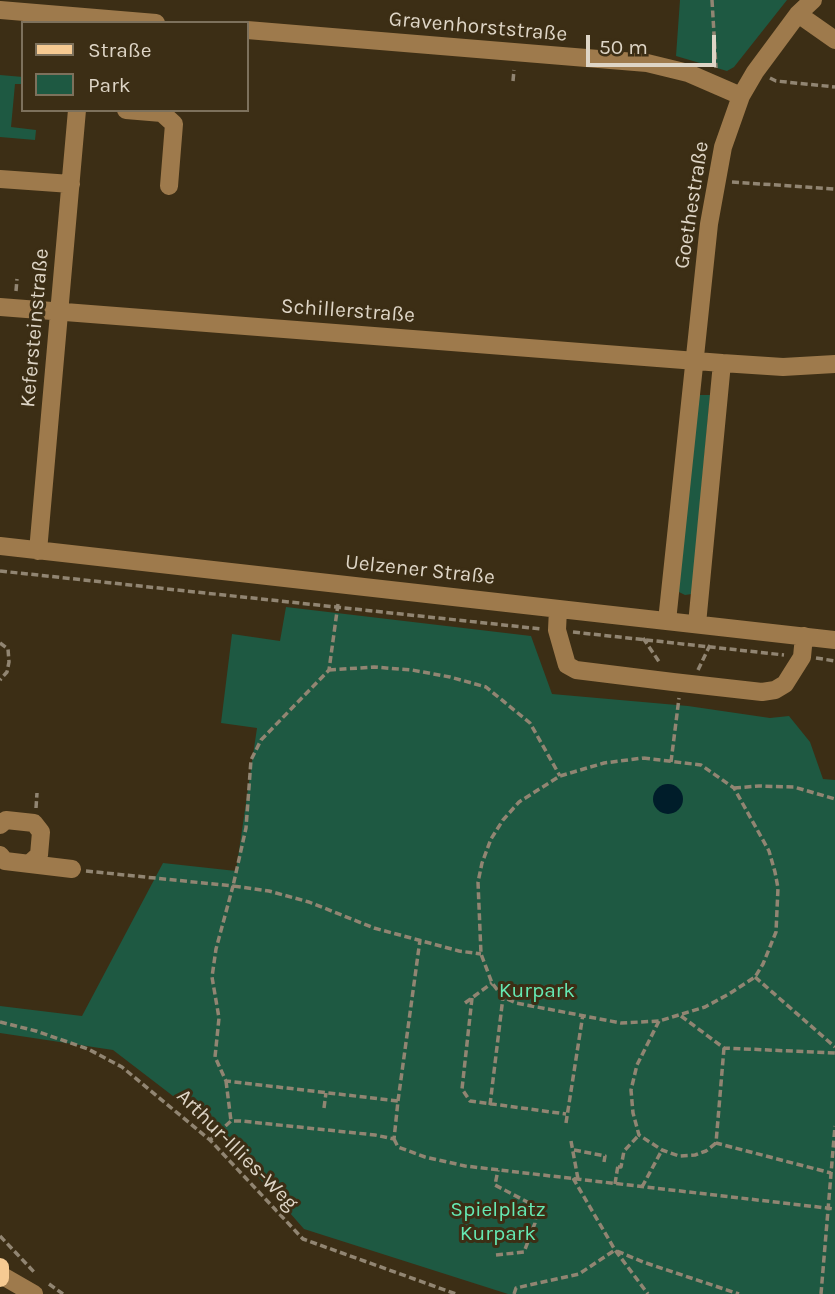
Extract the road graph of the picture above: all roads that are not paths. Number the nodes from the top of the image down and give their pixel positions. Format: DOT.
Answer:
graph roads {
  1 [pos="813,0"];
  2 [pos="0,10"];
  3 [pos="86,13"];
  4 [pos="798,13"];
  5 [pos="142,21"];
  6 [pos="248,30"];
  7 [pos="835,40"];
  8 [pos="741,96"];
  9 [pos="77,112"];
  10 [pos="150,112"];
  11 [pos="0,179"];
  12 [pos="71,184"];
  13 [pos="169,186"];
  14 [pos="0,307"];
  15 [pos="60,311"];
  16 [pos="693,360"];
  17 [pos="722,363"];
  18 [pos="835,364"];
  19 [pos="39,543"];
  20 [pos="0,546"];
  21 [pos="558,609"];
  22 [pos="667,621"];
  23 [pos="705,625"];
  24 [pos="804,636"];
  25 [pos="835,640"];
  26 [pos="0,825"];
  27 [pos="0,855"];
  28 [pos="29,864"];
  29 [pos="72,869"];
  30 [pos="0,1267"];
  31 [pos="0,1276"];
  32 [pos="34,1294"];
  1 -- 4 [label="street, Goethestraße"];
  2 -- 3 [label="street"];
  3 -- 5 [label="street"];
  4 -- 7 [label="street"];
  4 -- 8 [label="street, Goethestraße"];
  6 -- 8 [label="street, Gravenhorststraße"];
  8 -- 16 [label="street, Goethestraße"];
  9 -- 12 [label="street, Kefersteinstraße"];
  10 -- 13 [label="street"];
  11 -- 12 [label="street"];
  12 -- 15 [label="street, Kefersteinstraße"];
  14 -- 15 [label="street, Schillerstraße"];
  15 -- 16 [label="street, Schillerstraße"];
  15 -- 19 [label="street, Kefersteinstraße"];
  16 -- 17 [label="street"];
  16 -- 22 [label="street, Goethestraße"];
  17 -- 18 [label="street"];
  17 -- 23 [label="street"];
  19 -- 20 [label="street, Uelzener Straße"];
  19 -- 21 [label="street, Uelzener Straße"];
  21 -- 22 [label="street, Uelzener Straße"];
  21 -- 24 [label="street"];
  22 -- 23 [label="street, Uelzener Straße"];
  23 -- 24 [label="street, Uelzener Straße"];
  24 -- 25 [label="street, Uelzener Straße"];
  26 -- 28 [label="street"];
  27 -- 28 [label="street"];
  28 -- 29 [label="street"];
  30 -- 31 [label="main road"];
  31 -- 32 [label="street"];
}
